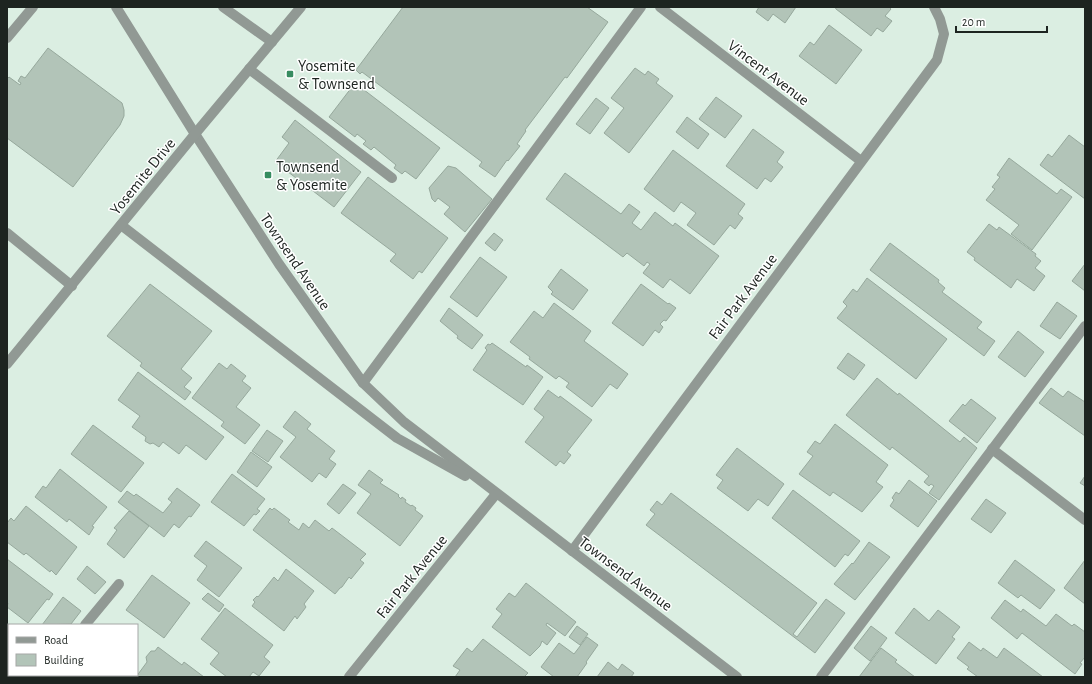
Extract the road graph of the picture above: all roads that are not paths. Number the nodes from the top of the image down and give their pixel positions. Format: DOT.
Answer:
graph roads {
  1 [pos="33,7"];
  2 [pos="116,7"];
  3 [pos="223,7"];
  4 [pos="301,7"];
  5 [pos="641,7"];
  6 [pos="660,7"];
  7 [pos="934,7"];
  8 [pos="7,38"];
  9 [pos="272,42"];
  10 [pos="249,69"];
  11 [pos="195,134"];
  12 [pos="861,161"];
  13 [pos="392,178"];
  14 [pos="121,225"];
  15 [pos="7,233"];
  16 [pos="72,286"];
  17 [pos="1085,326"];
  18 [pos="7,364"];
  19 [pos="362,383"];
  20 [pos="992,450"];
  21 [pos="496,494"];
  22 [pos="1085,520"];
  23 [pos="572,551"];
  24 [pos="119,584"];
  25 [pos="86,624"];
  26 [pos="349,677"];
  27 [pos="737,677"];
  28 [pos="821,677"];
  1 -- 8 [label="street"];
  2 -- 11 [label="street, Townsend Avenue"];
  3 -- 9 [label="street"];
  4 -- 9 [label="street, Yosemite Drive"];
  5 -- 19 [label="street"];
  6 -- 12 [label="street, Vincent Avenue"];
  7 -- 12 [label="street, Fair Park Avenue"];
  9 -- 10 [label="street, Yosemite Drive"];
  10 -- 11 [label="street, Yosemite Drive"];
  10 -- 13 [label="street"];
  11 -- 14 [label="street, Yosemite Drive"];
  11 -- 19 [label="street, Townsend Avenue"];
  12 -- 23 [label="street, Fair Park Avenue"];
  14 -- 16 [label="street, Yosemite Drive"];
  14 -- 21 [label="street, Townsend Avenue"];
  15 -- 16 [label="street"];
  16 -- 18 [label="street, Yosemite Drive"];
  17 -- 20 [label="street"];
  19 -- 21 [label="street, Townsend Avenue"];
  20 -- 22 [label="street"];
  20 -- 28 [label="street"];
  21 -- 23 [label="street, Townsend Avenue"];
  21 -- 26 [label="street, Fair Park Avenue"];
  23 -- 27 [label="street, Townsend Avenue"];
  24 -- 25 [label="street"];
}
